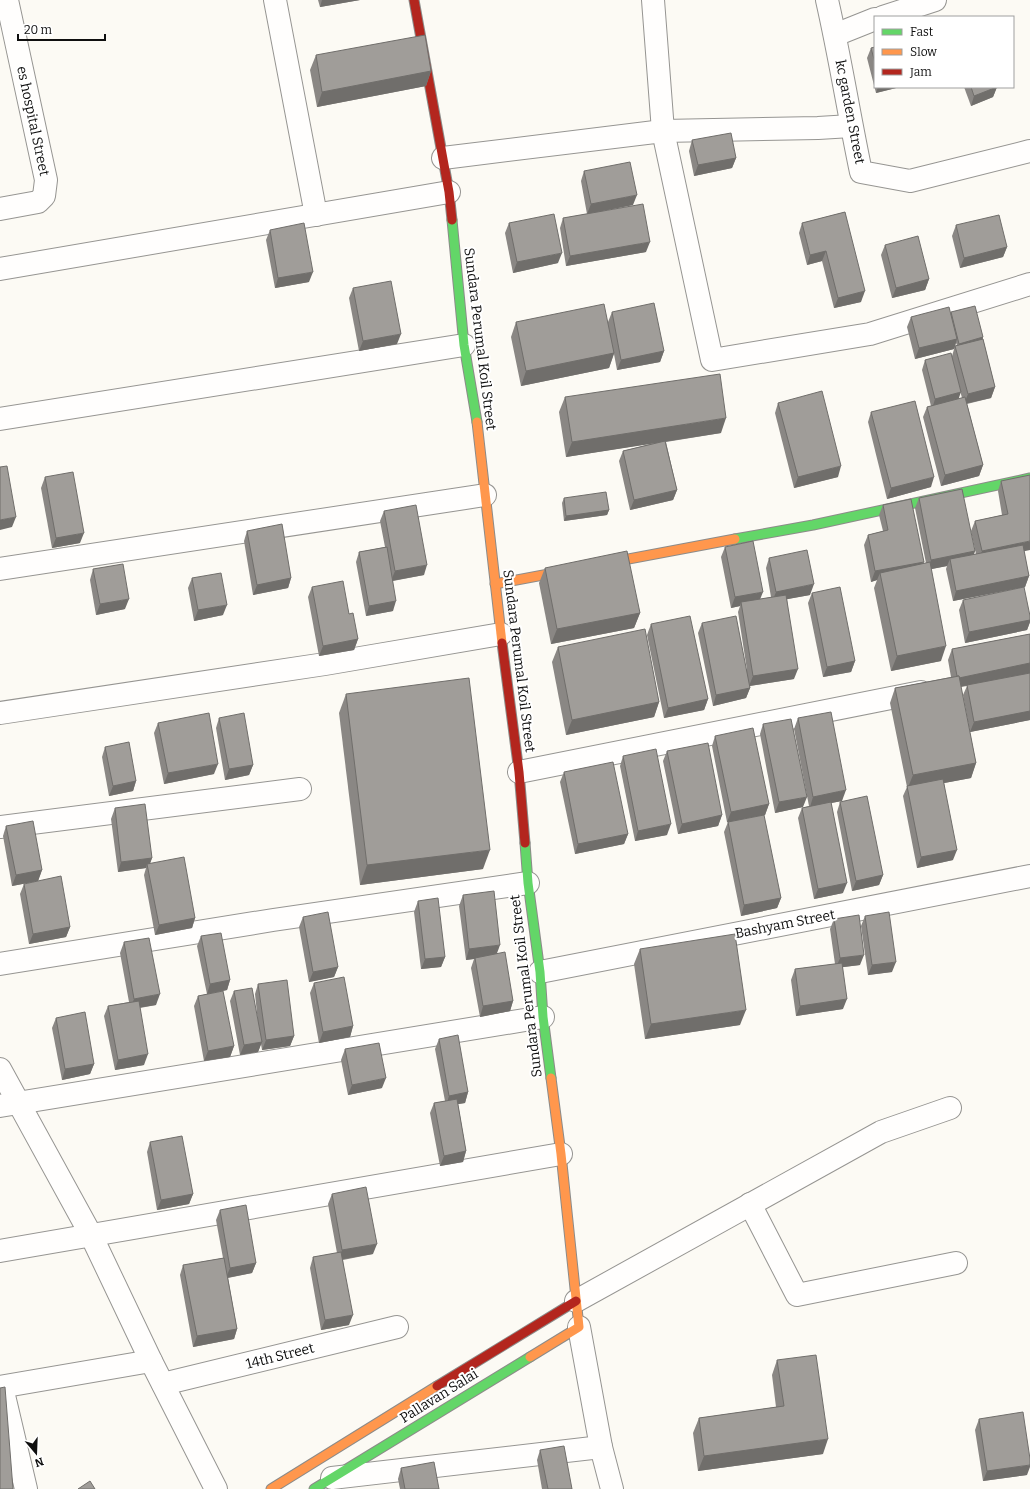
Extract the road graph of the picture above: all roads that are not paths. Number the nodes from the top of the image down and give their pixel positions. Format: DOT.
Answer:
graph roads {
  1 [pos="7,0"];
  2 [pos="275,0"];
  3 [pos="414,0"];
  4 [pos="653,0"];
  5 [pos="827,0"];
  6 [pos="935,0"];
  7 [pos="885,16"];
  8 [pos="874,20"];
  9 [pos="835,35"];
  10 [pos="851,126"];
  11 [pos="663,131"];
  12 [pos="1030,151"];
  13 [pos="443,158"];
  14 [pos="449,192"];
  15 [pos="0,209"];
  16 [pos="316,215"];
  17 [pos="0,269"];
  18 [pos="1030,284"];
  19 [pos="464,345"];
  20 [pos="0,420"];
  21 [pos="1030,478"];
  22 [pos="485,495"];
  23 [pos="0,570"];
  24 [pos="495,584"];
  25 [pos="501,634"];
  26 [pos="942,688"];
  27 [pos="0,713"];
  28 [pos="518,772"];
  29 [pos="300,790"];
  30 [pos="0,827"];
  31 [pos="1030,876"];
  32 [pos="528,883"];
  33 [pos="0,964"];
  34 [pos="540,972"];
  35 [pos="543,1017"];
  36 [pos="0,1069"];
  37 [pos="9,1104"];
  38 [pos="950,1108"];
  39 [pos="561,1154"];
  40 [pos="750,1204"];
  41 [pos="91,1235"];
  42 [pos="0,1251"];
  43 [pos="956,1263"];
  44 [pos="576,1301"];
  45 [pos="397,1327"];
  46 [pos="579,1327"];
  47 [pos="151,1361"];
  48 [pos="163,1384"];
  49 [pos="1,1387"];
  50 [pos="602,1447"];
  51 [pos="323,1484"];
  52 [pos="26,1489"];
  53 [pos="216,1489"];
  54 [pos="271,1489"];
  55 [pos="612,1489"];
  1 -- 15 [label="street, es hospital Street"];
  2 -- 16 [label="street"];
  3 -- 13 [label="street, Sundara Perumal Koil Street"];
  4 -- 11 [label="street"];
  5 -- 9 [label="street, kc garden Street"];
  6 -- 7 [label="street"];
  8 -- 9 [label="street"];
  9 -- 10 [label="street, kc garden Street"];
  10 -- 11 [label="street"];
  10 -- 12 [label="street, kc garden Street"];
  11 -- 13 [label="street"];
  11 -- 18 [label="street"];
  13 -- 14 [label="street, Sundara Perumal Koil Street"];
  14 -- 16 [label="street"];
  14 -- 19 [label="street, Sundara Perumal Koil Street"];
  16 -- 17 [label="street"];
  19 -- 20 [label="street"];
  19 -- 22 [label="street, Sundara Perumal Koil Street"];
  21 -- 24 [label="street"];
  22 -- 23 [label="street"];
  22 -- 24 [label="street, Sundara Perumal Koil Street"];
  24 -- 25 [label="street, Sundara Perumal Koil Street"];
  25 -- 27 [label="street"];
  25 -- 28 [label="street, Sundara Perumal Koil Street"];
  26 -- 28 [label="street"];
  28 -- 32 [label="street, Sundara Perumal Koil Street"];
  29 -- 30 [label="street"];
  31 -- 34 [label="street, Bashyam Street"];
  32 -- 33 [label="street"];
  32 -- 34 [label="street, Sundara Perumal Koil Street"];
  34 -- 35 [label="street, Sundara Perumal Koil Street"];
  35 -- 37 [label="street"];
  35 -- 39 [label="street, Sundara Perumal Koil Street"];
  36 -- 37 [label="street"];
  37 -- 41 [label="street"];
  38 -- 40 [label="street"];
  39 -- 41 [label="street"];
  39 -- 44 [label="street, Sundara Perumal Koil Street"];
  40 -- 43 [label="street"];
  40 -- 44 [label="street"];
  41 -- 42 [label="street"];
  41 -- 47 [label="street"];
  44 -- 46 [label="street, Sundara Perumal Koil Street"];
  44 -- 54 [label="street"];
  45 -- 48 [label="street, 14th Street"];
  46 -- 50 [label="street"];
  46 -- 51 [label="street, Pallavan Salai"];
  47 -- 48 [label="street"];
  47 -- 49 [label="street"];
  48 -- 53 [label="street"];
  49 -- 52 [label="street"];
  50 -- 51 [label="street"];
  50 -- 55 [label="street"];
}
